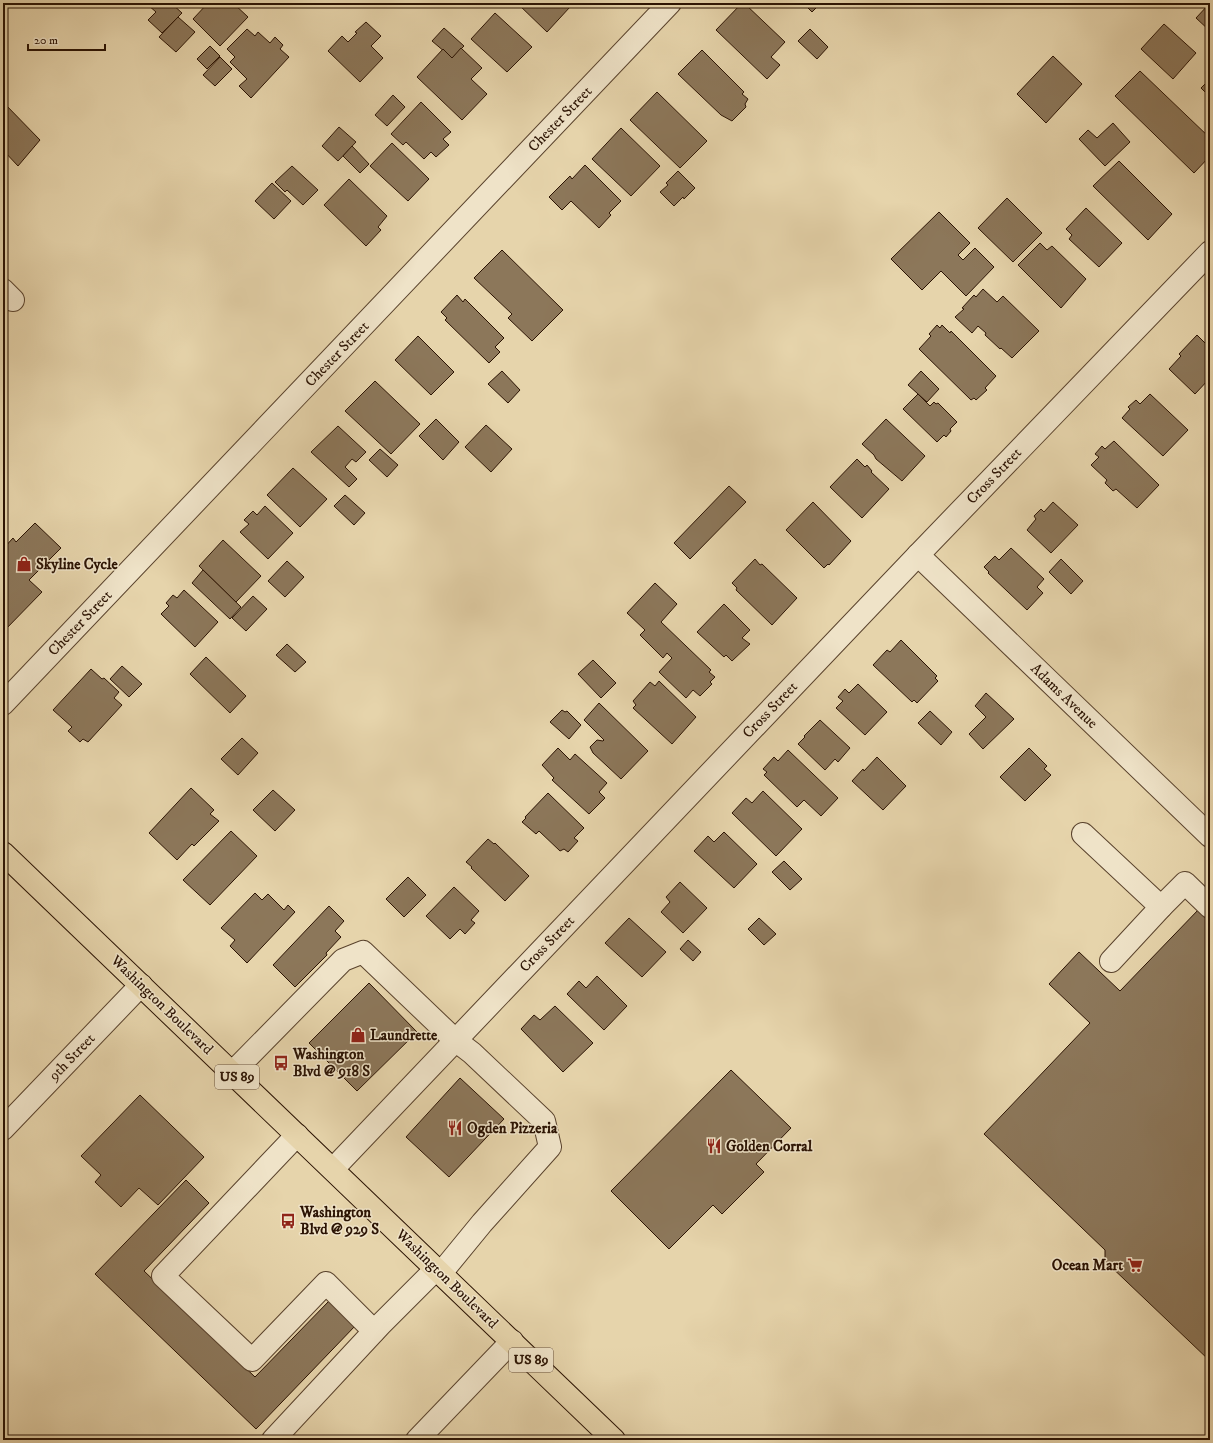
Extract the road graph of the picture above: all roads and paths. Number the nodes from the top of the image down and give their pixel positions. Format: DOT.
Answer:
graph roads {
  1 [pos="670,3"];
  2 [pos="1210,252"];
  3 [pos="918,555"];
  4 [pos="3,704"];
  5 [pos="1084,834"];
  6 [pos="1210,836"];
  7 [pos="3,853"];
  8 [pos="1161,907"];
  9 [pos="1210,907"];
  10 [pos="1111,961"];
  11 [pos="141,985"];
  12 [pos="455,1040"];
  13 [pos="232,1073"];
  14 [pos="3,1129"];
  15 [pos="297,1136"];
  16 [pos="333,1169"];
  17 [pos="439,1271"];
  18 [pos="374,1332"];
  19 [pos="512,1341"];
  20 [pos="273,1440"];
  21 [pos="417,1440"];
  22 [pos="614,1440"];
  1 -- 4 [label="street, Chester Street"];
  2 -- 3 [label="street, Cross Street"];
  3 -- 6 [label="street, Adams Avenue"];
  3 -- 12 [label="street, Cross Street"];
  5 -- 8 [label="street"];
  7 -- 11 [label="main road, Washington Boulevard / US 89"];
  8 -- 9 [label="street"];
  8 -- 10 [label="street"];
  11 -- 13 [label="main road, Washington Boulevard / US 89"];
  11 -- 14 [label="street, 9th Street"];
  12 -- 13 [label="street"];
  12 -- 16 [label="street, Cross Street"];
  12 -- 17 [label="street"];
  13 -- 15 [label="main road, Washington Boulevard / US 89"];
  15 -- 16 [label="main road, Washington Boulevard / US 89"];
  15 -- 18 [label="street"];
  16 -- 17 [label="main road, Washington Boulevard / US 89"];
  17 -- 18 [label="street"];
  17 -- 19 [label="main road, Washington Boulevard / US 89"];
  18 -- 20 [label="street"];
  19 -- 21 [label="street"];
  19 -- 22 [label="main road, Washington Boulevard / US 89"];
}
